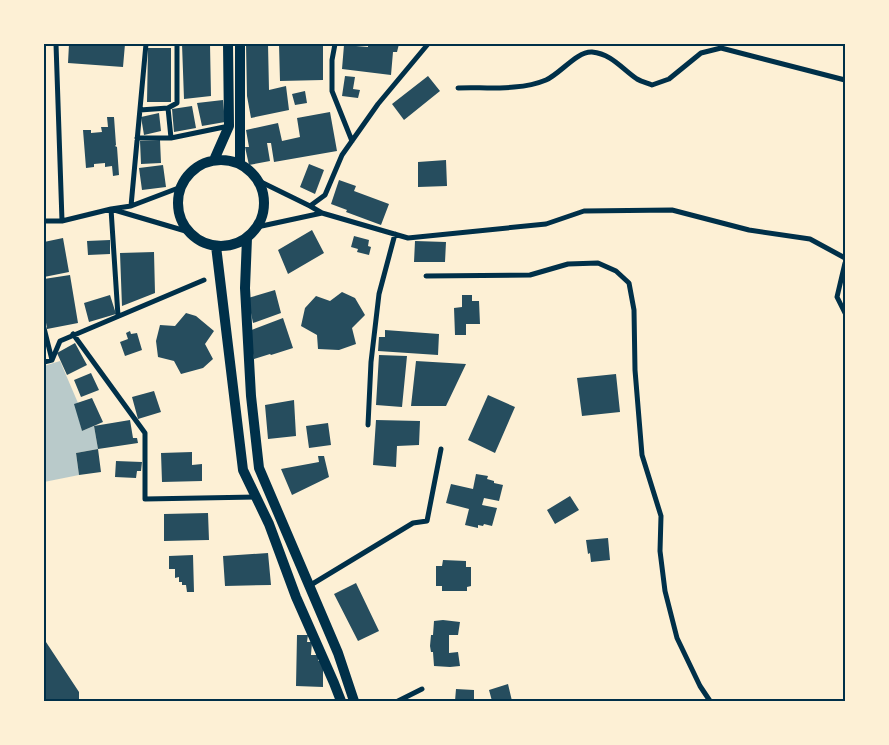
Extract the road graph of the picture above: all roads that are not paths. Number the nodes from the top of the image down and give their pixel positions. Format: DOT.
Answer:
graph roads {
  1 [pos="56,44"];
  2 [pos="146,44"];
  3 [pos="177,44"];
  4 [pos="228,44"];
  5 [pos="240,44"];
  6 [pos="335,44"];
  7 [pos="428,44"];
  8 [pos="845,80"];
  9 [pos="458,88"];
  10 [pos="168,108"];
  11 [pos="140,110"];
  12 [pos="229,126"];
  13 [pos="137,138"];
  14 [pos="170,138"];
  15 [pos="352,141"];
  16 [pos="214,160"];
  17 [pos="240,163"];
  18 [pos="259,181"];
  19 [pos="181,187"];
  20 [pos="131,206"];
  21 [pos="310,206"];
  22 [pos="111,209"];
  23 [pos="322,213"];
  24 [pos="44,221"];
  25 [pos="62,221"];
  26 [pos="258,227"];
  27 [pos="189,232"];
  28 [pos="394,234"];
  29 [pos="246,238"];
  30 [pos="216,246"];
  31 [pos="845,258"];
  32 [pos="845,263"];
  33 [pos="426,276"];
  34 [pos="204,280"];
  35 [pos="845,313"];
  36 [pos="118,316"];
  37 [pos="44,328"];
  38 [pos="73,334"];
  39 [pos="52,360"];
  40 [pos="44,362"];
  41 [pos="368,425"];
  42 [pos="440,449"];
  43 [pos="256,497"];
  44 [pos="309,586"];
  45 [pos="422,689"];
  46 [pos="341,701"];
  47 [pos="354,701"];
  48 [pos="398,701"];
  49 [pos="710,701"];
  1 -- 25 [label="street"];
  2 -- 11 [label="street"];
  3 -- 10 [label="street"];
  4 -- 12 [label="main road"];
  5 -- 17 [label="main road"];
  6 -- 15 [label="street"];
  7 -- 15 [label="street"];
  8 -- 9 [label="street"];
  10 -- 11 [label="street"];
  10 -- 14 [label="street"];
  11 -- 13 [label="street"];
  12 -- 14 [label="street"];
  12 -- 16 [label="main road"];
  13 -- 14 [label="street"];
  13 -- 20 [label="street"];
  15 -- 21 [label="street"];
  16 -- 17 [label="main road"];
  16 -- 19 [label="main road"];
  17 -- 18 [label="main road"];
  18 -- 21 [label="street"];
  18 -- 26 [label="main road"];
  19 -- 20 [label="street"];
  19 -- 27 [label="main road"];
  20 -- 22 [label="street"];
  21 -- 23 [label="street"];
  22 -- 25 [label="street"];
  22 -- 27 [label="street"];
  22 -- 36 [label="street"];
  23 -- 26 [label="street"];
  23 -- 28 [label="street"];
  24 -- 25 [label="street"];
  26 -- 29 [label="main road"];
  27 -- 30 [label="main road"];
  28 -- 31 [label="street"];
  28 -- 41 [label="street"];
  29 -- 30 [label="main road"];
  29 -- 44 [label="main road"];
  30 -- 43 [label="main road"];
  32 -- 35 [label="street"];
  33 -- 49 [label="street"];
  34 -- 36 [label="street"];
  36 -- 38 [label="street"];
  37 -- 39 [label="street"];
  38 -- 39 [label="street"];
  38 -- 43 [label="street"];
  39 -- 40 [label="street"];
  42 -- 44 [label="street"];
  43 -- 46 [label="main road"];
  44 -- 47 [label="main road"];
  45 -- 48 [label="street"];
}
